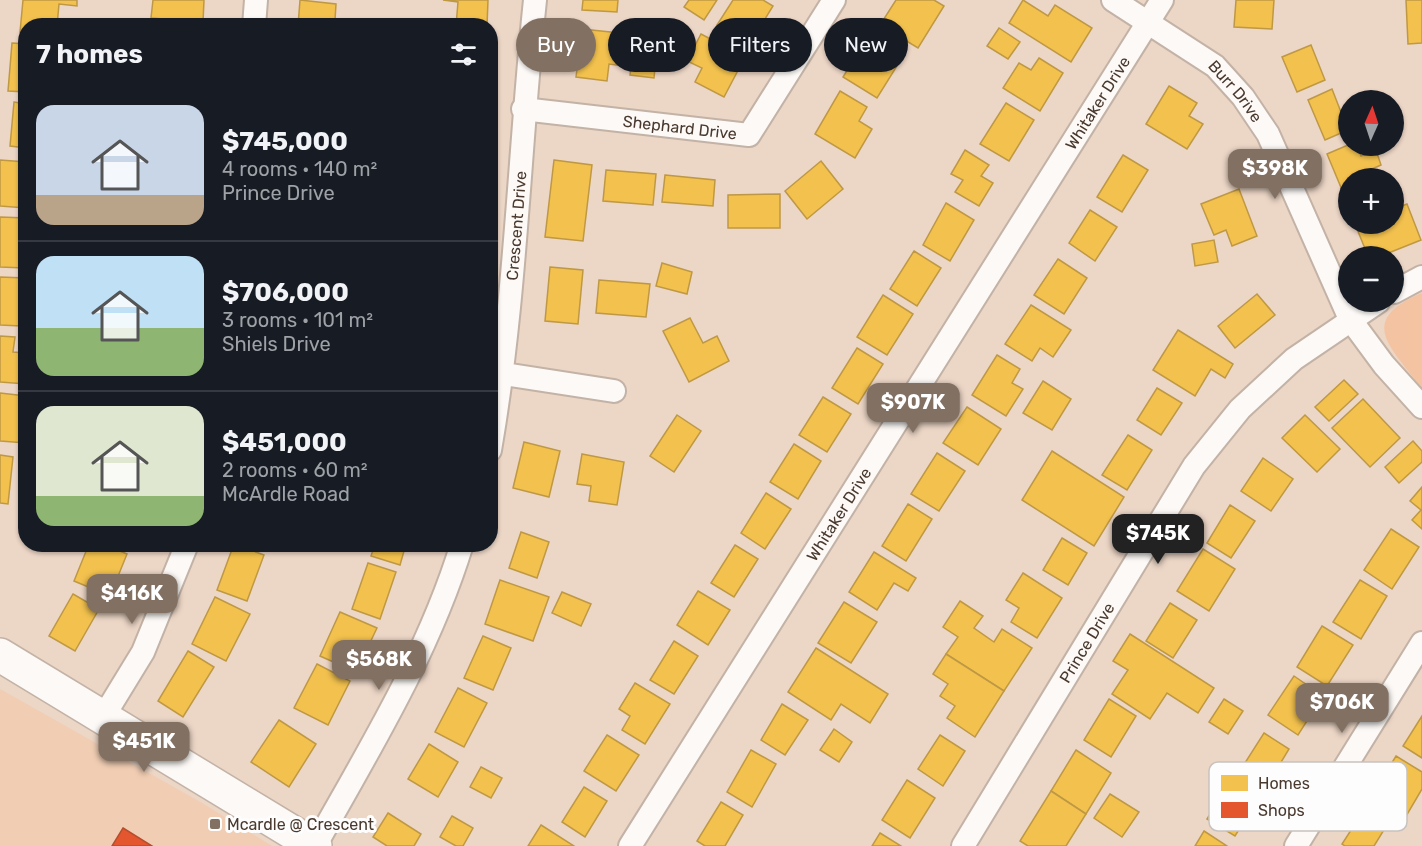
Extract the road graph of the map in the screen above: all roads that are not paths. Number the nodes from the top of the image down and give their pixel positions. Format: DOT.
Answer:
graph roads {
  1 [pos="256,0"];
  2 [pos="536,0"];
  3 [pos="834,0"];
  4 [pos="1113,0"];
  5 [pos="1162,0"];
  6 [pos="255,18"];
  7 [pos="1148,21"];
  8 [pos="523,109"];
  9 [pos="1422,277"];
  10 [pos="1404,287"];
  11 [pos="1362,312"];
  12 [pos="1350,319"];
  13 [pos="504,374"];
  14 [pos="614,391"];
  15 [pos="498,407"];
  16 [pos="1422,407"];
  17 [pos="184,552"];
  18 [pos="460,552"];
  19 [pos="1422,643"];
  20 [pos="0,655"];
  21 [pos="102,719"];
  22 [pos="1348,762"];
  23 [pos="1305,831"];
  24 [pos="315,846"];
  25 [pos="630,846"];
  26 [pos="963,846"];
  27 [pos="1296,846"];
  1 -- 6 [label="street"];
  2 -- 8 [label="street, Crescent Drive"];
  3 -- 8 [label="street, Shephard Drive"];
  4 -- 7 [label="street, Burr Drive"];
  5 -- 7 [label="street, Whitaker Drive"];
  7 -- 12 [label="street, Burr Drive"];
  7 -- 25 [label="street, Whitaker Drive"];
  8 -- 13 [label="street, Crescent Drive"];
  9 -- 10 [label="street"];
  11 -- 12 [label="street, Prince Drive"];
  12 -- 16 [label="street, Burr Drive"];
  12 -- 26 [label="street, Prince Drive"];
  13 -- 14 [label="street"];
  13 -- 15 [label="street, Crescent Drive"];
  17 -- 21 [label="street"];
  18 -- 24 [label="street"];
  19 -- 22 [label="street"];
  20 -- 21 [label="main road"];
  21 -- 24 [label="main road"];
  23 -- 27 [label="street"];
}
